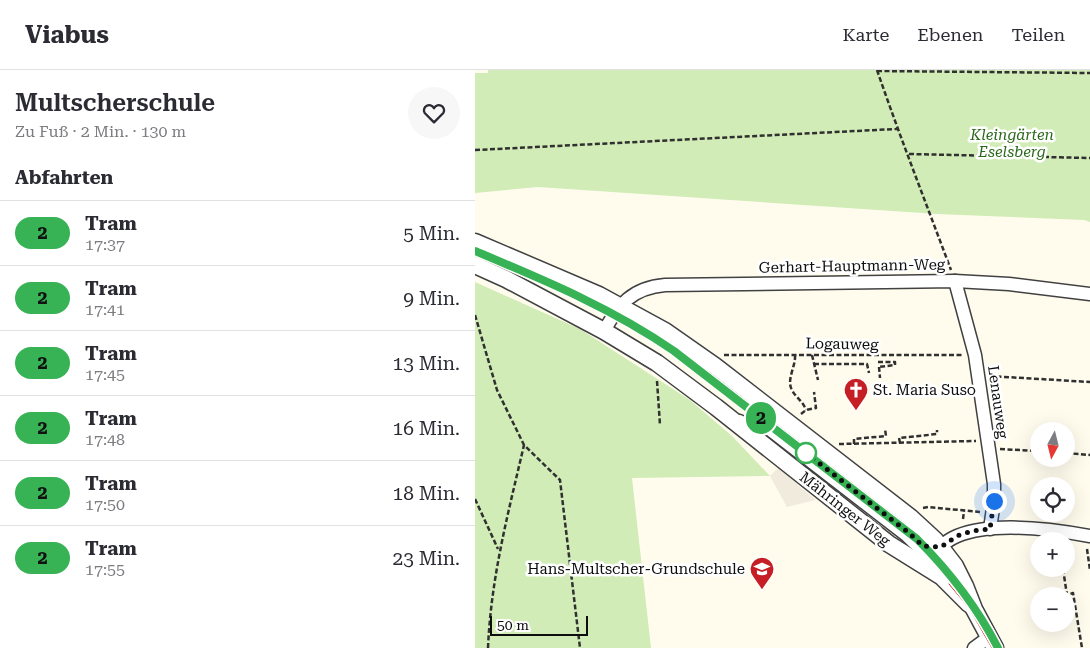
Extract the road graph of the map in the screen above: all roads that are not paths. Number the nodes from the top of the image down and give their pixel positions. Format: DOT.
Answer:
graph roads {
  1 [pos="475,242"];
  2 [pos="475,265"];
  3 [pos="955,281"];
  4 [pos="1090,294"];
  5 [pos="620,306"];
  6 [pos="604,331"];
  7 [pos="735,381"];
  8 [pos="716,408"];
  9 [pos="766,426"];
  10 [pos="990,529"];
  11 [pos="1087,535"];
  12 [pos="929,554"];
  13 [pos="972,604"];
  14 [pos="992,643"];
  15 [pos="974,648"];
  1 -- 5 [label="street, Mähringer Weg"];
  2 -- 6 [label="street, Mähringer Weg"];
  3 -- 4 [label="street, Gerhart-Hauptmann-Weg"];
  3 -- 5 [label="street, Gerhart-Hauptmann-Weg"];
  3 -- 10 [label="street, Lenauweg"];
  5 -- 6 [label="street"];
  5 -- 7 [label="street, Mähringer Weg"];
  6 -- 8 [label="street, Mähringer Weg"];
  7 -- 9 [label="lane, Mähringer Weg"];
  7 -- 12 [label="street, Mähringer Weg"];
  8 -- 9 [label="lane, Mähringer Weg"];
  8 -- 12 [label="street, Mähringer Weg"];
  9 -- 12 [label="lane"];
  9 -- 12 [label="lane"];
  10 -- 11 [label="street"];
  10 -- 12 [label="street"];
  12 -- 13 [label="street, Mähringer Weg"];
  12 -- 13 [label="street, Mähringer Weg"];
  13 -- 14 [label="street, Mähringer Weg"];
  14 -- 15 [label="street"];
}
